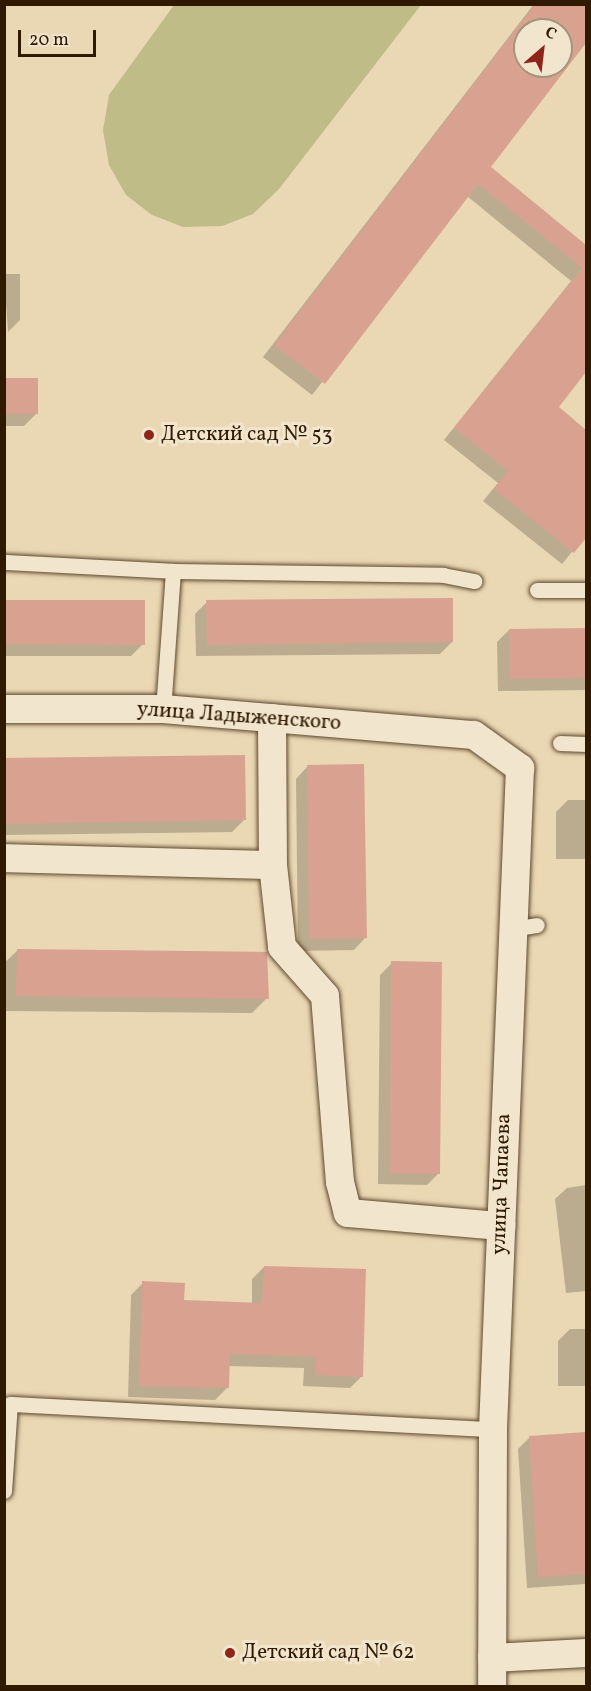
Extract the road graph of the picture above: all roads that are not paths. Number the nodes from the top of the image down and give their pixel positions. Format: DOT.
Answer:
graph roads {
  1 [pos="4,562"];
  2 [pos="173,571"];
  3 [pos="474,581"];
  4 [pos="537,590"];
  5 [pos="586,590"];
  6 [pos="4,709"];
  7 [pos="163,709"];
  8 [pos="272,718"];
  9 [pos="474,735"];
  10 [pos="560,743"];
  11 [pos="586,744"];
  12 [pos="4,858"];
  13 [pos="273,864"];
  14 [pos="501,1226"];
  15 [pos="493,1429"];
  16 [pos="4,1491"];
  17 [pos="586,1653"];
  18 [pos="492,1658"];
  19 [pos="492,1686"];
  1 -- 2 [label="lane"];
  2 -- 3 [label="lane"];
  2 -- 7 [label="lane"];
  4 -- 5 [label="lane"];
  6 -- 7 [label="street, улица Ладыженского"];
  7 -- 8 [label="street, улица Ладыженского"];
  8 -- 9 [label="street, улица Ладыженского"];
  8 -- 13 [label="street"];
  9 -- 14 [label="street, улица Чапаева"];
  10 -- 11 [label="lane"];
  12 -- 13 [label="street"];
  13 -- 14 [label="street"];
  14 -- 15 [label="street, улица Чапаева"];
  15 -- 16 [label="lane"];
  15 -- 18 [label="street, улица Чапаева"];
  17 -- 18 [label="street"];
  18 -- 19 [label="street, улица Чапаева"];
}
